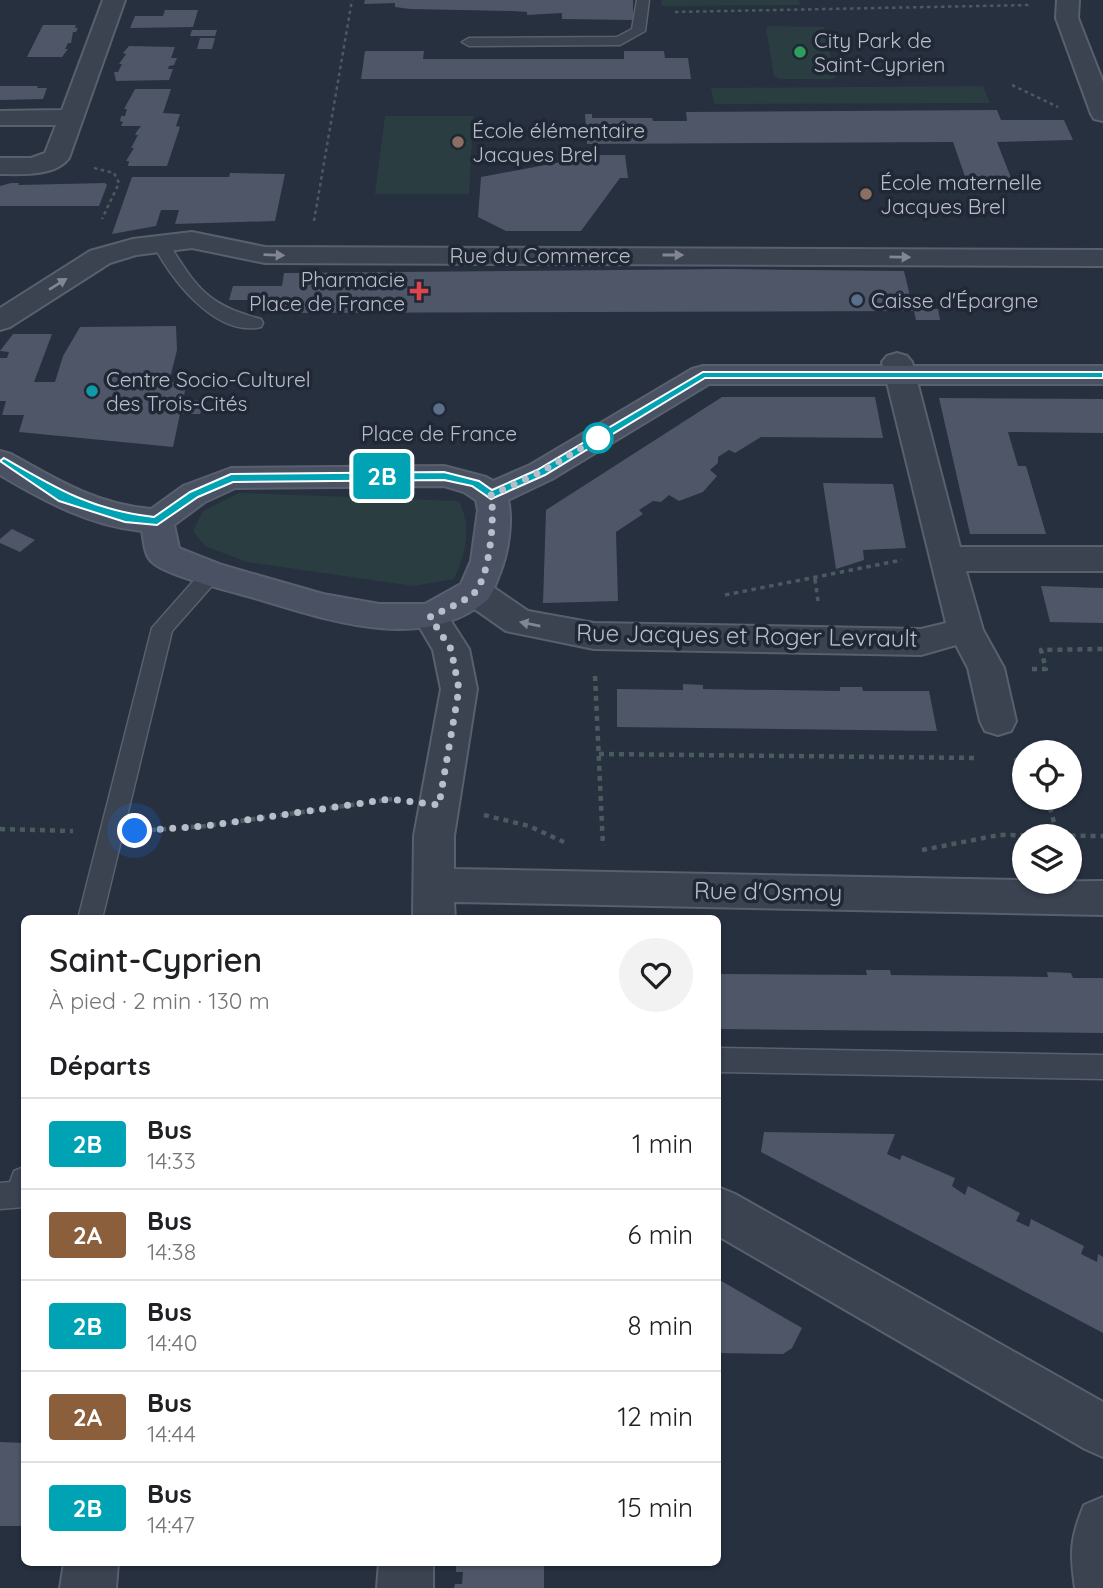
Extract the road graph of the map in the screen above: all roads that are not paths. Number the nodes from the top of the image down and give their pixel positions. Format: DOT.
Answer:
graph roads {
  1 [pos="114,0"];
  2 [pos="1067,2"];
  3 [pos="643,6"];
  4 [pos="469,42"];
  5 [pos="1098,90"];
  6 [pos="1103,114"];
  7 [pos="71,117"];
  8 [pos="0,118"];
  9 [pos="0,166"];
  10 [pos="160,242"];
  11 [pos="1103,258"];
  12 [pos="0,321"];
  13 [pos="255,323"];
  14 [pos="898,368"];
  15 [pos="1103,375"];
  16 [pos="0,461"];
  17 [pos="491,495"];
  18 [pos="157,521"];
  19 [pos="943,547"];
  20 [pos="1103,559"];
  21 [pos="211,574"];
  22 [pos="475,592"];
  23 [pos="430,617"];
  24 [pos="965,630"];
  25 [pos="998,721"];
  26 [pos="1103,898"];
  27 [pos="433,902"];
  28 [pos="91,915"];
  29 [pos="721,1060"];
  30 [pos="1103,1068"];
  31 [pos="21,1195"];
  32 [pos="0,1196"];
  33 [pos="721,1212"];
  34 [pos="1103,1431"];
  35 [pos="1103,1524"];
  36 [pos="406,1566"];
  37 [pos="405,1588"];
  38 [pos="1103,1588"];
  1 -- 7 [label="street"];
  2 -- 5 [label="street"];
  3 -- 4 [label="lane"];
  5 -- 6 [label="street"];
  7 -- 8 [label="street"];
  7 -- 9 [label="street"];
  10 -- 11 [label="street, Rue du Commerce, one-way"];
  12 -- 10 [label="street, Rue du Commerce, one-way"];
  10 -- 13 [label="lane"];
  14 -- 15 [label="street"];
  14 -- 17 [label="street"];
  14 -- 19 [label="street"];
  16 -- 18 [label="street"];
  17 -- 18 [label="street"];
  17 -- 22 [label="street"];
  18 -- 21 [label="street"];
  19 -- 20 [label="street"];
  19 -- 24 [label="street"];
  21 -- 23 [label="street"];
  21 -- 28 [label="lane"];
  22 -- 23 [label="street"];
  24 -- 22 [label="street, Rue Jacques et Roger Levrault, one-way"];
  23 -- 27 [label="street, Rue d'Osmoy"];
  24 -- 25 [label="street"];
  26 -- 27 [label="street, Rue d'Osmoy"];
  29 -- 30 [label="lane"];
  31 -- 32 [label="lane"];
  33 -- 34 [label="street"];
  35 -- 38 [label="street"];
  36 -- 37 [label="street"];
}
